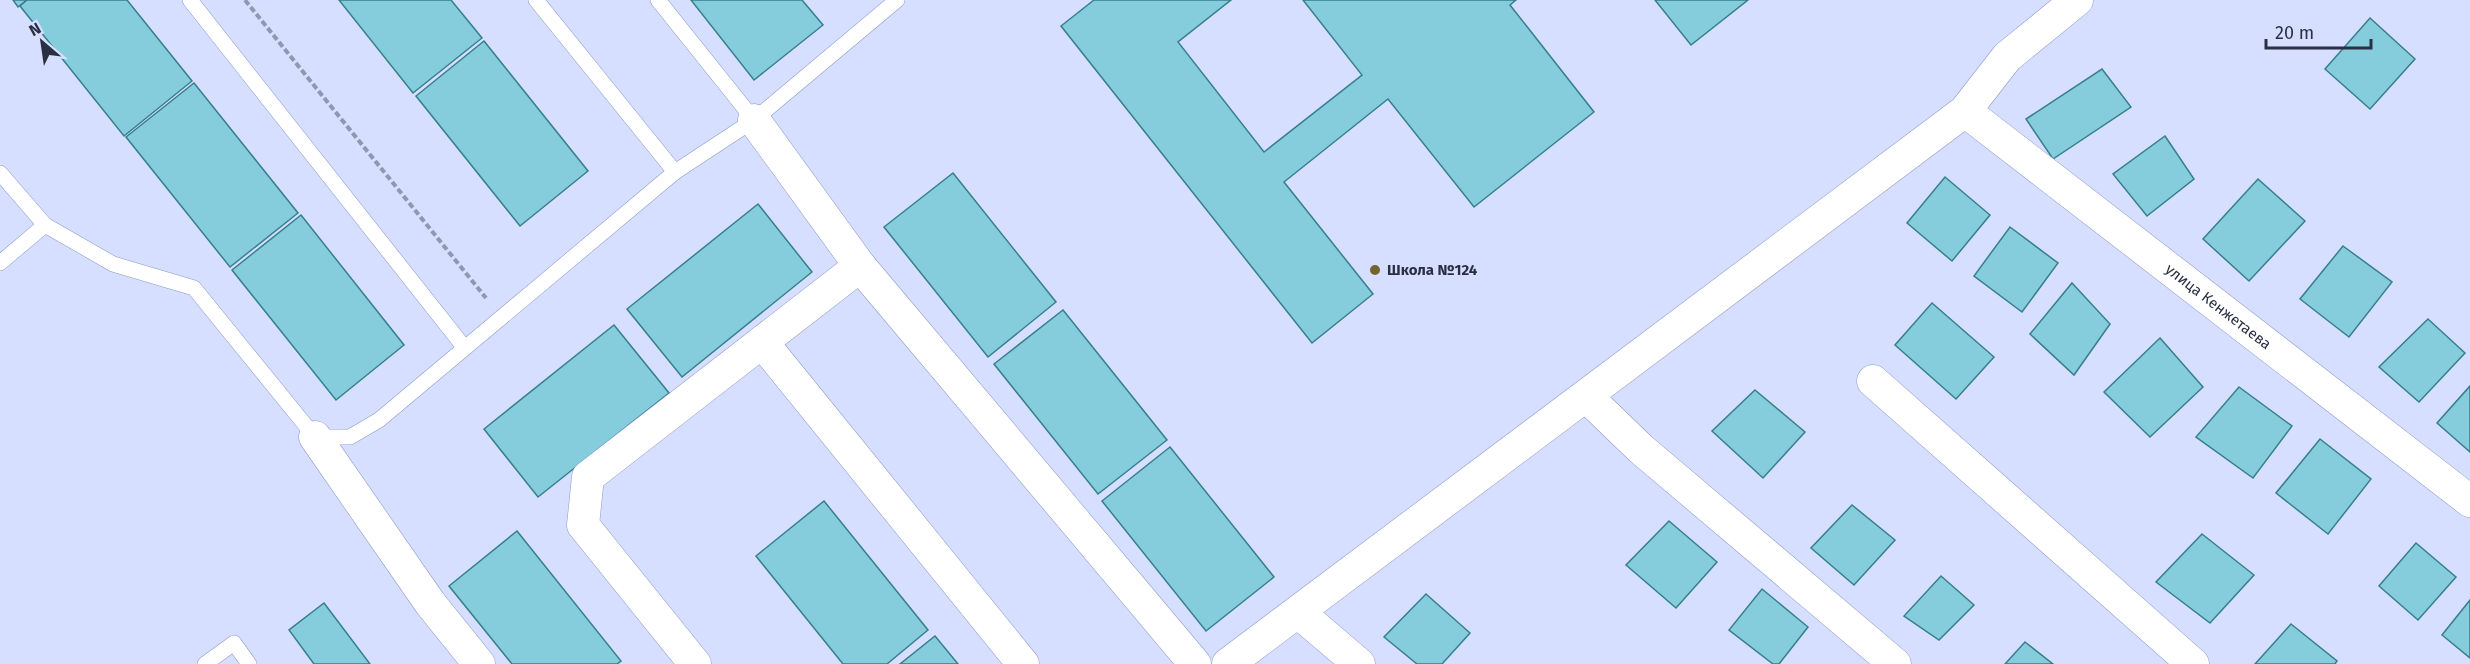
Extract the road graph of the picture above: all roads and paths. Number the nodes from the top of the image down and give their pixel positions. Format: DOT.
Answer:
graph roads {
  1 [pos="190,0"];
  2 [pos="245,0"];
  3 [pos="536,0"];
  4 [pos="658,0"];
  5 [pos="897,0"];
  6 [pos="2077,0"];
  7 [pos="1965,111"];
  8 [pos="754,120"];
  9 [pos="675,172"];
  10 [pos="0,173"];
  11 [pos="45,225"];
  12 [pos="0,263"];
  13 [pos="860,266"];
  14 [pos="501,317"];
  15 [pos="762,342"];
  16 [pos="464,347"];
  17 [pos="1873,381"];
  18 [pos="1586,396"];
  19 [pos="315,437"];
  20 [pos="2470,501"];
  21 [pos="1298,612"];
  22 [pos="205,664"];
  23 [pos="249,664"];
  24 [pos="479,664"];
  25 [pos="695,664"];
  26 [pos="1023,664"];
  27 [pos="1195,664"];
  28 [pos="1228,664"];
  29 [pos="1359,664"];
  30 [pos="1895,664"];
  31 [pos="2193,664"];
  1 -- 16 [label="lane"];
  2 -- 14 [label="path"];
  3 -- 9 [label="lane"];
  4 -- 8 [label="lane"];
  5 -- 8 [label="lane"];
  6 -- 7 [label="street"];
  7 -- 18 [label="street"];
  7 -- 20 [label="street, улица Кенжетаева"];
  8 -- 9 [label="lane"];
  8 -- 13 [label="street"];
  9 -- 14 [label="lane"];
  10 -- 11 [label="lane"];
  11 -- 12 [label="lane"];
  11 -- 19 [label="lane"];
  13 -- 15 [label="street"];
  13 -- 27 [label="street"];
  14 -- 16 [label="lane"];
  15 -- 25 [label="street"];
  15 -- 26 [label="street"];
  16 -- 19 [label="lane"];
  17 -- 31 [label="street"];
  18 -- 21 [label="street"];
  18 -- 30 [label="street"];
  19 -- 24 [label="street"];
  21 -- 28 [label="street"];
  21 -- 29 [label="street"];
  22 -- 23 [label="lane"];
}
